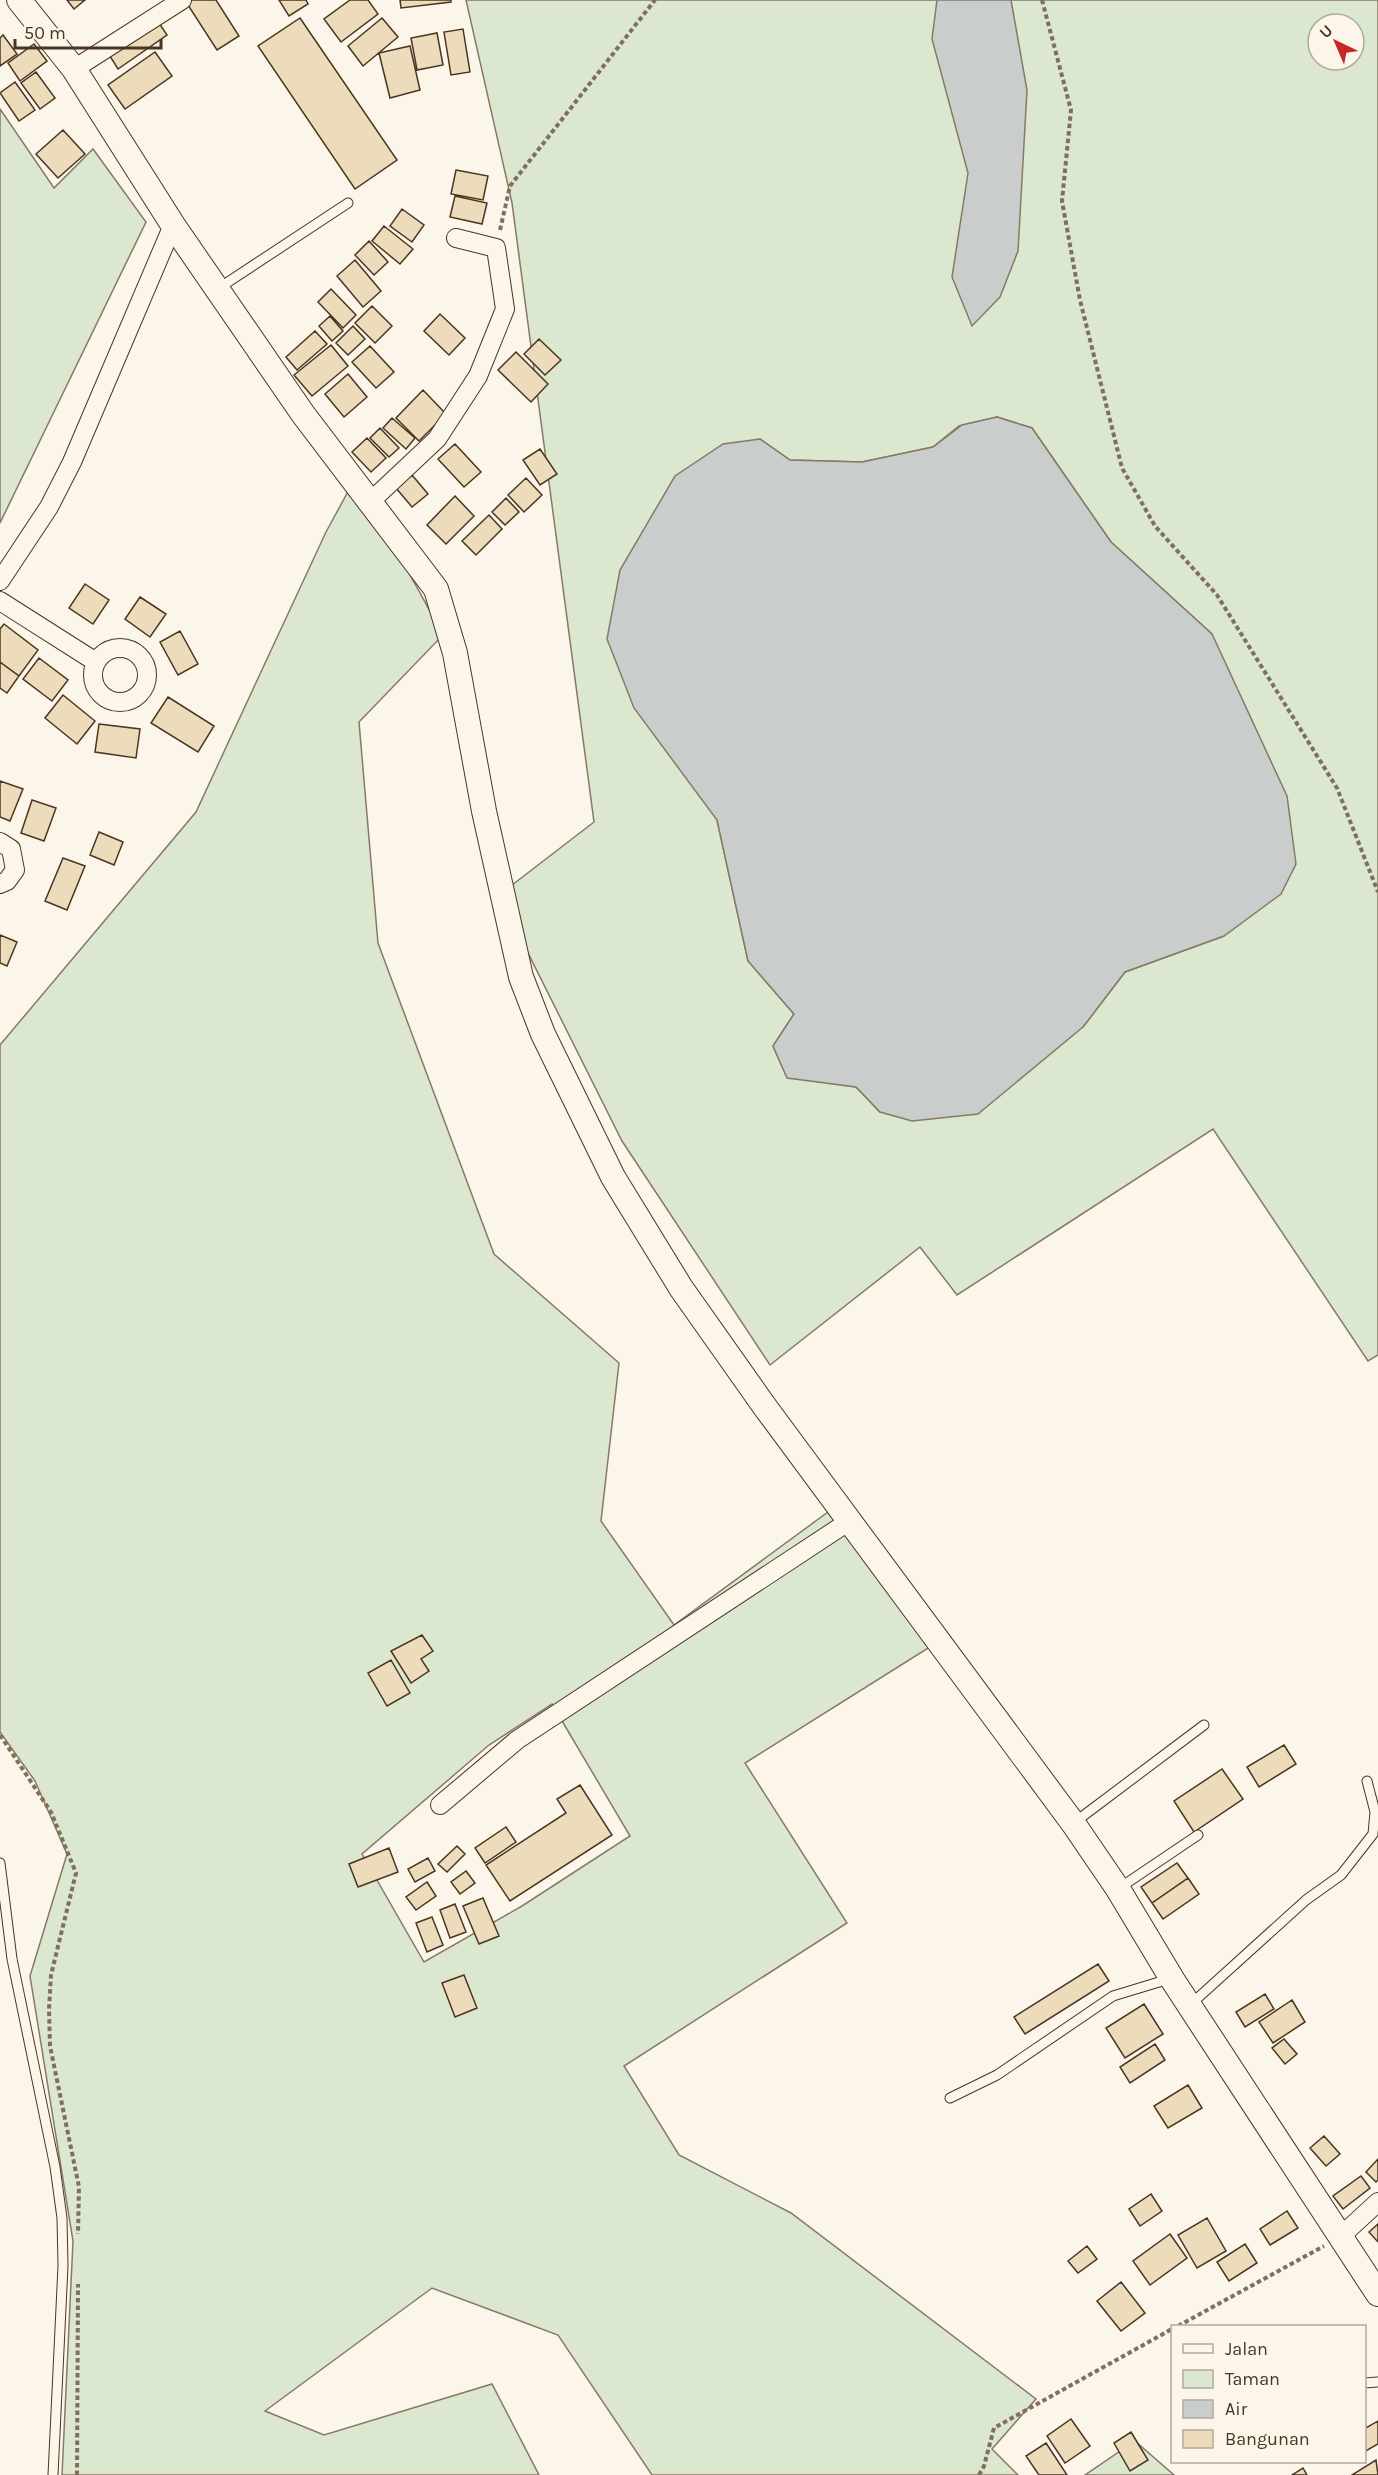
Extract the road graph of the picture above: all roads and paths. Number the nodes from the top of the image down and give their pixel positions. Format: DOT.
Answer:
graph roads {
  1 [pos="19,0"];
  2 [pos="182,0"];
  3 [pos="655,0"];
  4 [pos="1042,0"];
  5 [pos="74,69"];
  6 [pos="348,203"];
  7 [pos="173,225"];
  8 [pos="456,238"];
  9 [pos="496,248"];
  10 [pos="217,290"];
  11 [pos="371,501"];
  12 [pos="0,581"];
  13 [pos="0,601"];
  14 [pos="96,662"];
  15 [pos="0,842"];
  16 [pos="0,884"];
  17 [pos="1378,892"];
  18 [pos="851,1521"];
  19 [pos="1204,1725"];
  20 [pos="0,1735"];
  21 [pos="1368,1781"];
  22 [pos="440,1805"];
  23 [pos="1073,1823"];
  24 [pos="1198,1835"];
  25 [pos="0,1863"];
  26 [pos="1118,1889"];
  27 [pos="1172,1979"];
  28 [pos="1190,2006"];
  29 [pos="951,2098"];
  30 [pos="1378,2202"];
  31 [pos="1341,2236"];
  32 [pos="78,2244"];
  33 [pos="78,2279"];
  34 [pos="1378,2294"];
  35 [pos="1180,2325"];
  36 [pos="1171,2331"];
  37 [pos="53,2475"];
  38 [pos="77,2475"];
  39 [pos="979,2475"];
  1 -- 5 [label="main road"];
  2 -- 5 [label="street"];
  3 -- 9 [label="path"];
  4 -- 17 [label="path"];
  5 -- 7 [label="main road"];
  6 -- 10 [label="lane"];
  7 -- 10 [label="main road"];
  7 -- 12 [label="street"];
  8 -- 9 [label="street"];
  9 -- 11 [label="street"];
  10 -- 11 [label="main road"];
  11 -- 18 [label="main road"];
  13 -- 14 [label="street"];
  15 -- 16 [label="street"];
  18 -- 22 [label="street"];
  18 -- 23 [label="main road"];
  19 -- 23 [label="lane"];
  20 -- 32 [label="path"];
  21 -- 28 [label="lane"];
  23 -- 26 [label="main road"];
  24 -- 26 [label="lane"];
  25 -- 37 [label="lane"];
  26 -- 27 [label="main road"];
  27 -- 28 [label="main road"];
  27 -- 29 [label="lane"];
  28 -- 31 [label="main road"];
  30 -- 31 [label="street"];
  31 -- 34 [label="main road"];
  31 -- 35 [label="path"];
  33 -- 38 [label="path"];
  36 -- 39 [label="path"];
}
